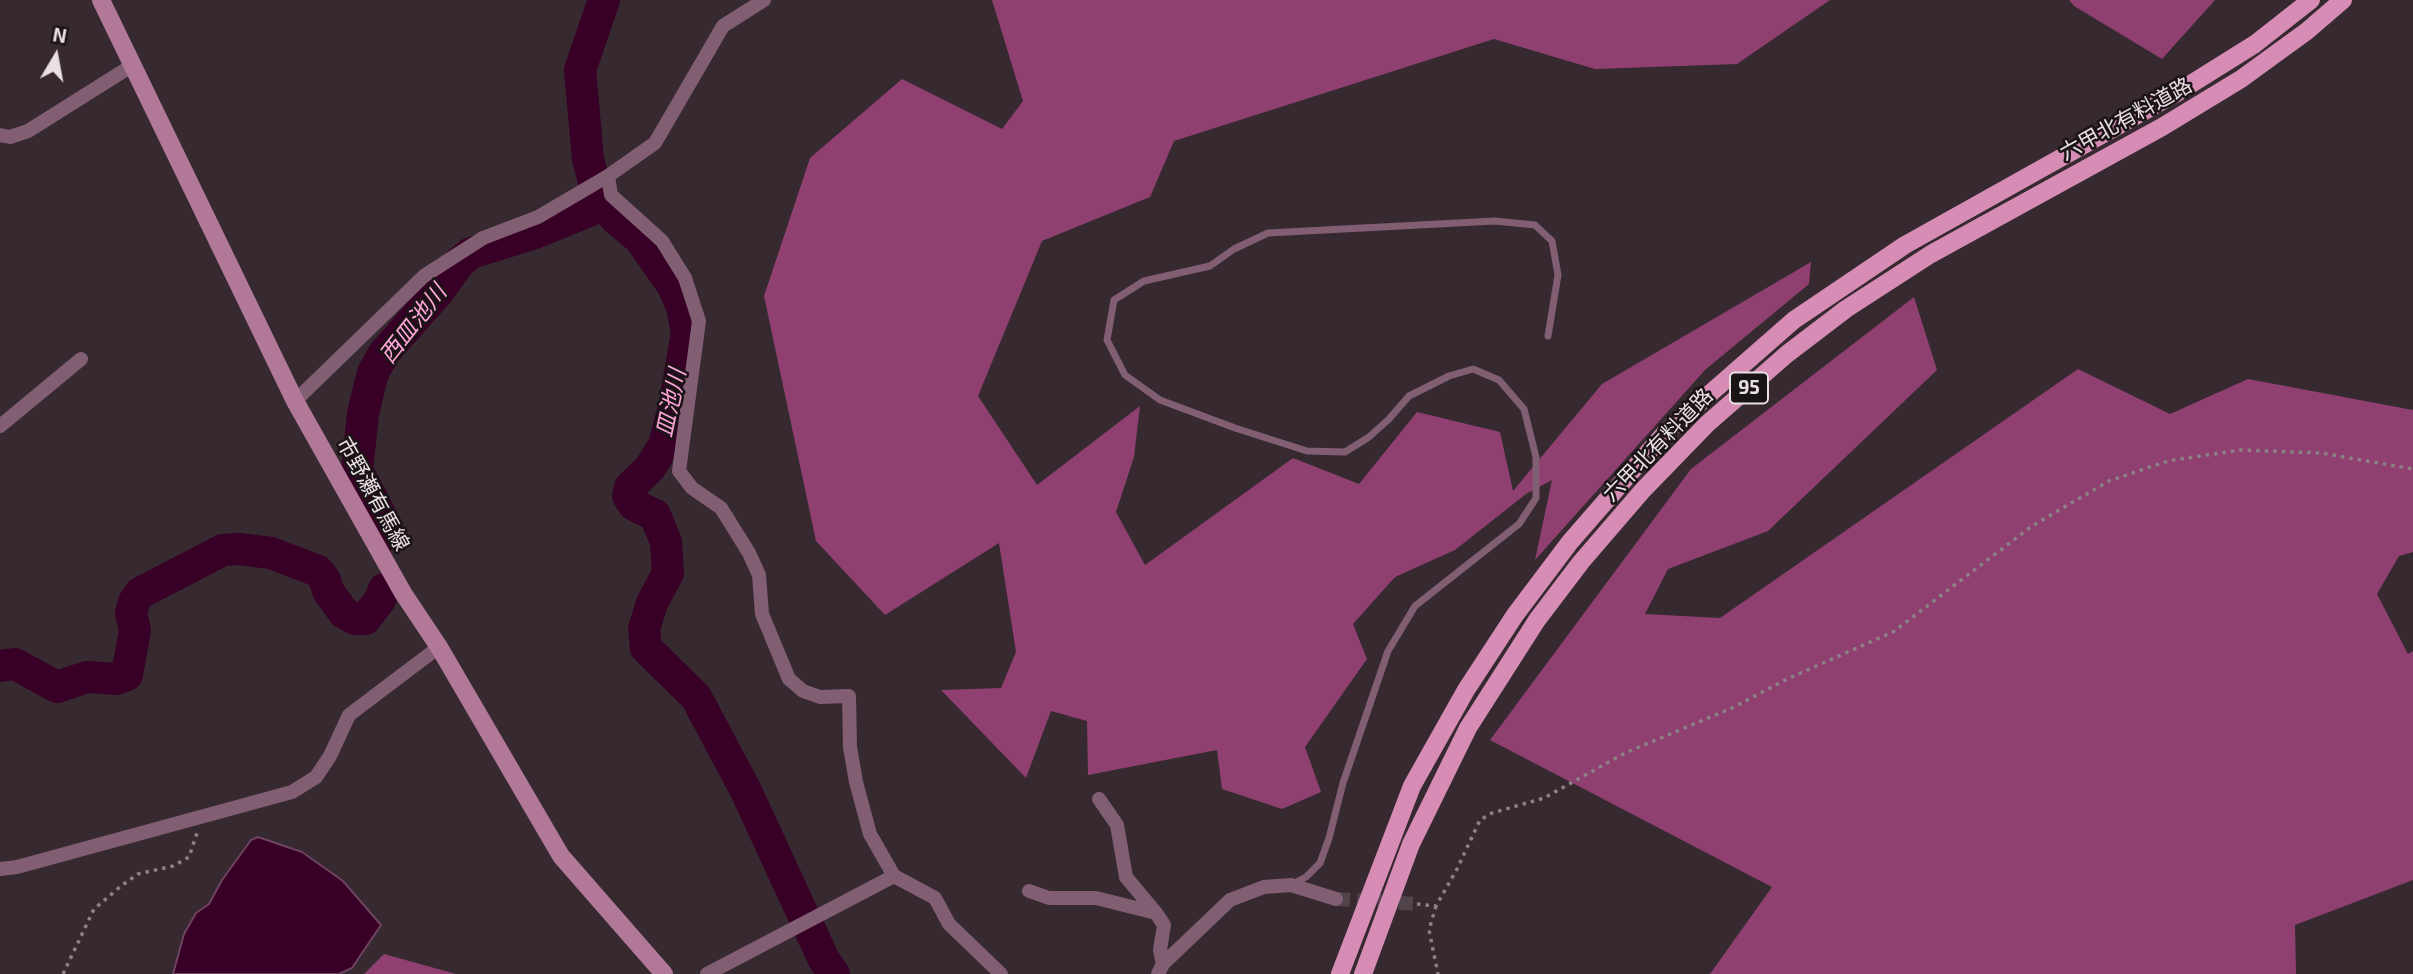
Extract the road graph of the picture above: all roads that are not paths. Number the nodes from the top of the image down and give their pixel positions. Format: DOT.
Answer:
graph roads {
  1 [pos="101,0"];
  2 [pos="764,0"];
  3 [pos="2311,0"];
  4 [pos="2343,0"];
  5 [pos="133,65"];
  6 [pos="0,135"];
  7 [pos="606,178"];
  8 [pos="1548,336"];
  9 [pos="81,359"];
  10 [pos="295,401"];
  11 [pos="0,426"];
  12 [pos="439,647"];
  13 [pos="1099,799"];
  14 [pos="0,869"];
  15 [pos="894,876"];
  16 [pos="1291,885"];
  17 [pos="1029,891"];
  18 [pos="1336,899"];
  19 [pos="1156,913"];
  20 [pos="1160,969"];
  21 [pos="664,974"];
  22 [pos="707,974"];
  23 [pos="1001,974"];
  24 [pos="1340,974"];
  25 [pos="1363,974"];
  1 -- 5 [label="main road, 市野瀬有馬線"];
  2 -- 7 [label="street"];
  3 -- 24 [label="main road, 六甲北有料道路 / 95"];
  4 -- 25 [label="main road, 六甲北有料道路 / 95"];
  5 -- 6 [label="street"];
  5 -- 10 [label="main road, 市野瀬有馬線"];
  7 -- 10 [label="street"];
  7 -- 15 [label="street"];
  8 -- 16 [label="lane"];
  9 -- 11 [label="street"];
  10 -- 12 [label="main road, 市野瀬有馬線"];
  12 -- 14 [label="street"];
  12 -- 21 [label="main road, 市野瀬有馬線"];
  13 -- 19 [label="street"];
  15 -- 22 [label="street"];
  15 -- 23 [label="street"];
  16 -- 18 [label="street"];
  16 -- 20 [label="street"];
  17 -- 19 [label="street"];
  19 -- 20 [label="street"];
}
